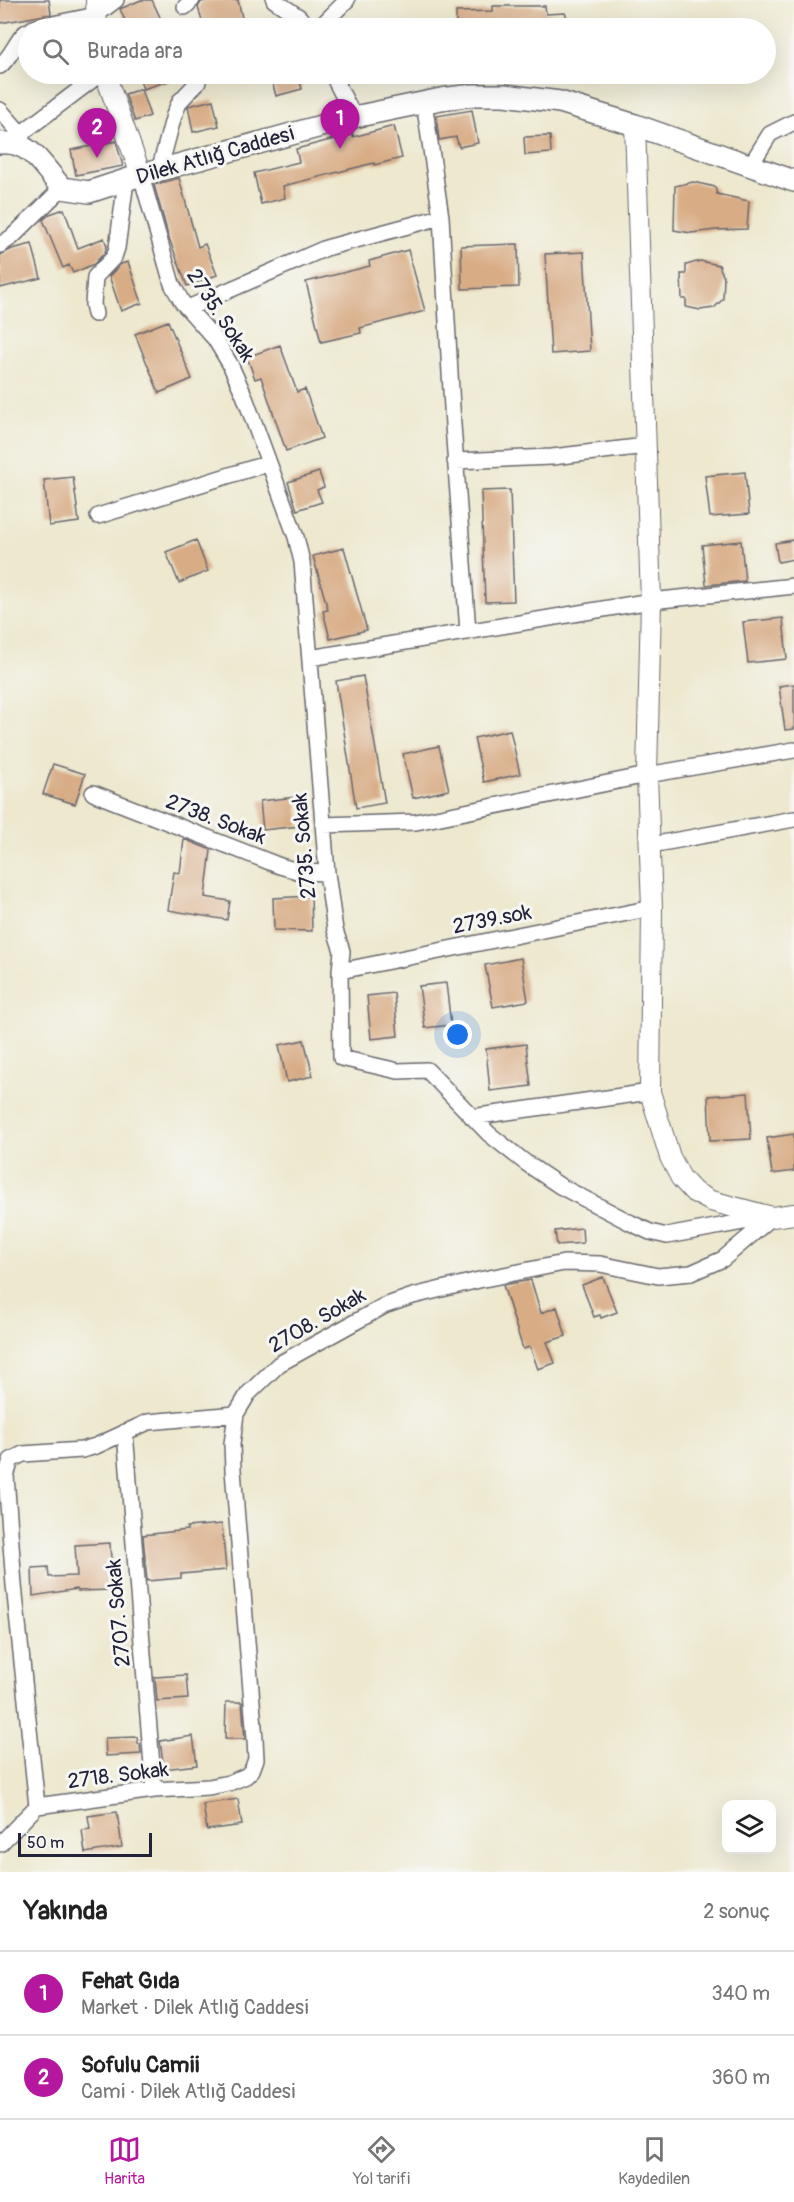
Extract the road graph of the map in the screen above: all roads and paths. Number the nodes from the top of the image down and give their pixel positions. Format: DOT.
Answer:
graph roads {
  1 [pos="116,0"];
  2 [pos="274,0"];
  3 [pos="347,0"];
  4 [pos="96,15"];
  5 [pos="300,18"];
  6 [pos="329,18"];
  7 [pos="18,44"];
  8 [pos="0,66"];
  9 [pos="86,84"];
  10 [pos="109,84"];
  11 [pos="196,84"];
  12 [pos="337,84"];
  13 [pos="424,102"];
  14 [pos="0,110"];
  15 [pos="354,117"];
  16 [pos="794,122"];
  17 [pos="635,125"];
  18 [pos="10,140"];
  19 [pos="750,166"];
  20 [pos="142,175"];
  21 [pos="794,181"];
  22 [pos="62,188"];
  23 [pos="441,218"];
  24 [pos="0,245"];
  25 [pos="188,308"];
  26 [pos="94,314"];
  27 [pos="646,446"];
  28 [pos="455,461"];
  29 [pos="269,463"];
  30 [pos="98,516"];
  31 [pos="794,586"];
  32 [pos="651,601"];
  33 [pos="468,632"];
  34 [pos="310,658"];
  35 [pos="794,750"];
  36 [pos="647,775"];
  37 [pos="93,793"];
  38 [pos="794,819"];
  39 [pos="323,825"];
  40 [pos="651,845"];
  41 [pos="327,873"];
  42 [pos="651,908"];
  43 [pos="340,970"];
  44 [pos="650,1092"];
  45 [pos="472,1117"];
  46 [pos="794,1214"];
  47 [pos="772,1217"];
  48 [pos="236,1414"];
  49 [pos="125,1432"];
  50 [pos="7,1586"];
  51 [pos="252,1770"];
  52 [pos="154,1790"];
  53 [pos="37,1806"];
  54 [pos="0,1844"];
  1 -- 4 [label="street"];
  2 -- 5 [label="street"];
  3 -- 6 [label="street"];
  7 -- 8 [label="street"];
  9 -- 18 [label="street"];
  10 -- 20 [label="street"];
  11 -- 20 [label="street"];
  12 -- 15 [label="street"];
  13 -- 15 [label="main road, Dilek Atlığ Caddesi"];
  13 -- 17 [label="main road, Dilek Atlığ Caddesi"];
  13 -- 23 [label="street"];
  14 -- 18 [label="street"];
  15 -- 20 [label="main road, Dilek Atlığ Caddesi"];
  16 -- 19 [label="street"];
  17 -- 19 [label="main road, Dilek Atlığ Caddesi"];
  17 -- 27 [label="street"];
  18 -- 22 [label="main road"];
  19 -- 21 [label="main road, Dilek Atlığ Caddesi"];
  20 -- 22 [label="main road, Dilek Atlığ Caddesi"];
  20 -- 25 [label="street, 2735. Sokak"];
  20 -- 26 [label="street"];
  22 -- 24 [label="street"];
  23 -- 25 [label="street"];
  23 -- 28 [label="street"];
  25 -- 29 [label="street, 2735. Sokak"];
  27 -- 28 [label="street"];
  27 -- 32 [label="street"];
  28 -- 33 [label="street"];
  29 -- 30 [label="street"];
  29 -- 34 [label="street, 2735. Sokak"];
  31 -- 32 [label="street"];
  32 -- 33 [label="street"];
  32 -- 36 [label="street"];
  33 -- 34 [label="street"];
  34 -- 39 [label="street, 2735. Sokak"];
  35 -- 36 [label="street"];
  36 -- 39 [label="street"];
  36 -- 40 [label="street"];
  37 -- 41 [label="street, 2738. Sokak"];
  38 -- 40 [label="street"];
  39 -- 41 [label="street, 2735. Sokak"];
  40 -- 42 [label="street"];
  41 -- 43 [label="street, 2735. Sokak"];
  42 -- 43 [label="street, 2739.sok"];
  42 -- 44 [label="street"];
  43 -- 45 [label="street, 2735. Sokak"];
  44 -- 45 [label="street"];
  44 -- 47 [label="street"];
  45 -- 47 [label="street, 2735. Sokak"];
  46 -- 47 [label="street"];
  47 -- 48 [label="street, 2708. Sokak"];
  48 -- 49 [label="street"];
  48 -- 51 [label="street, 2708. Sokak"];
  49 -- 50 [label="street"];
  49 -- 52 [label="street, 2707. Sokak"];
  50 -- 53 [label="street"];
  51 -- 52 [label="street, 2718. Sokak"];
  52 -- 53 [label="street, 2718. Sokak"];
  53 -- 54 [label="street"];
}
